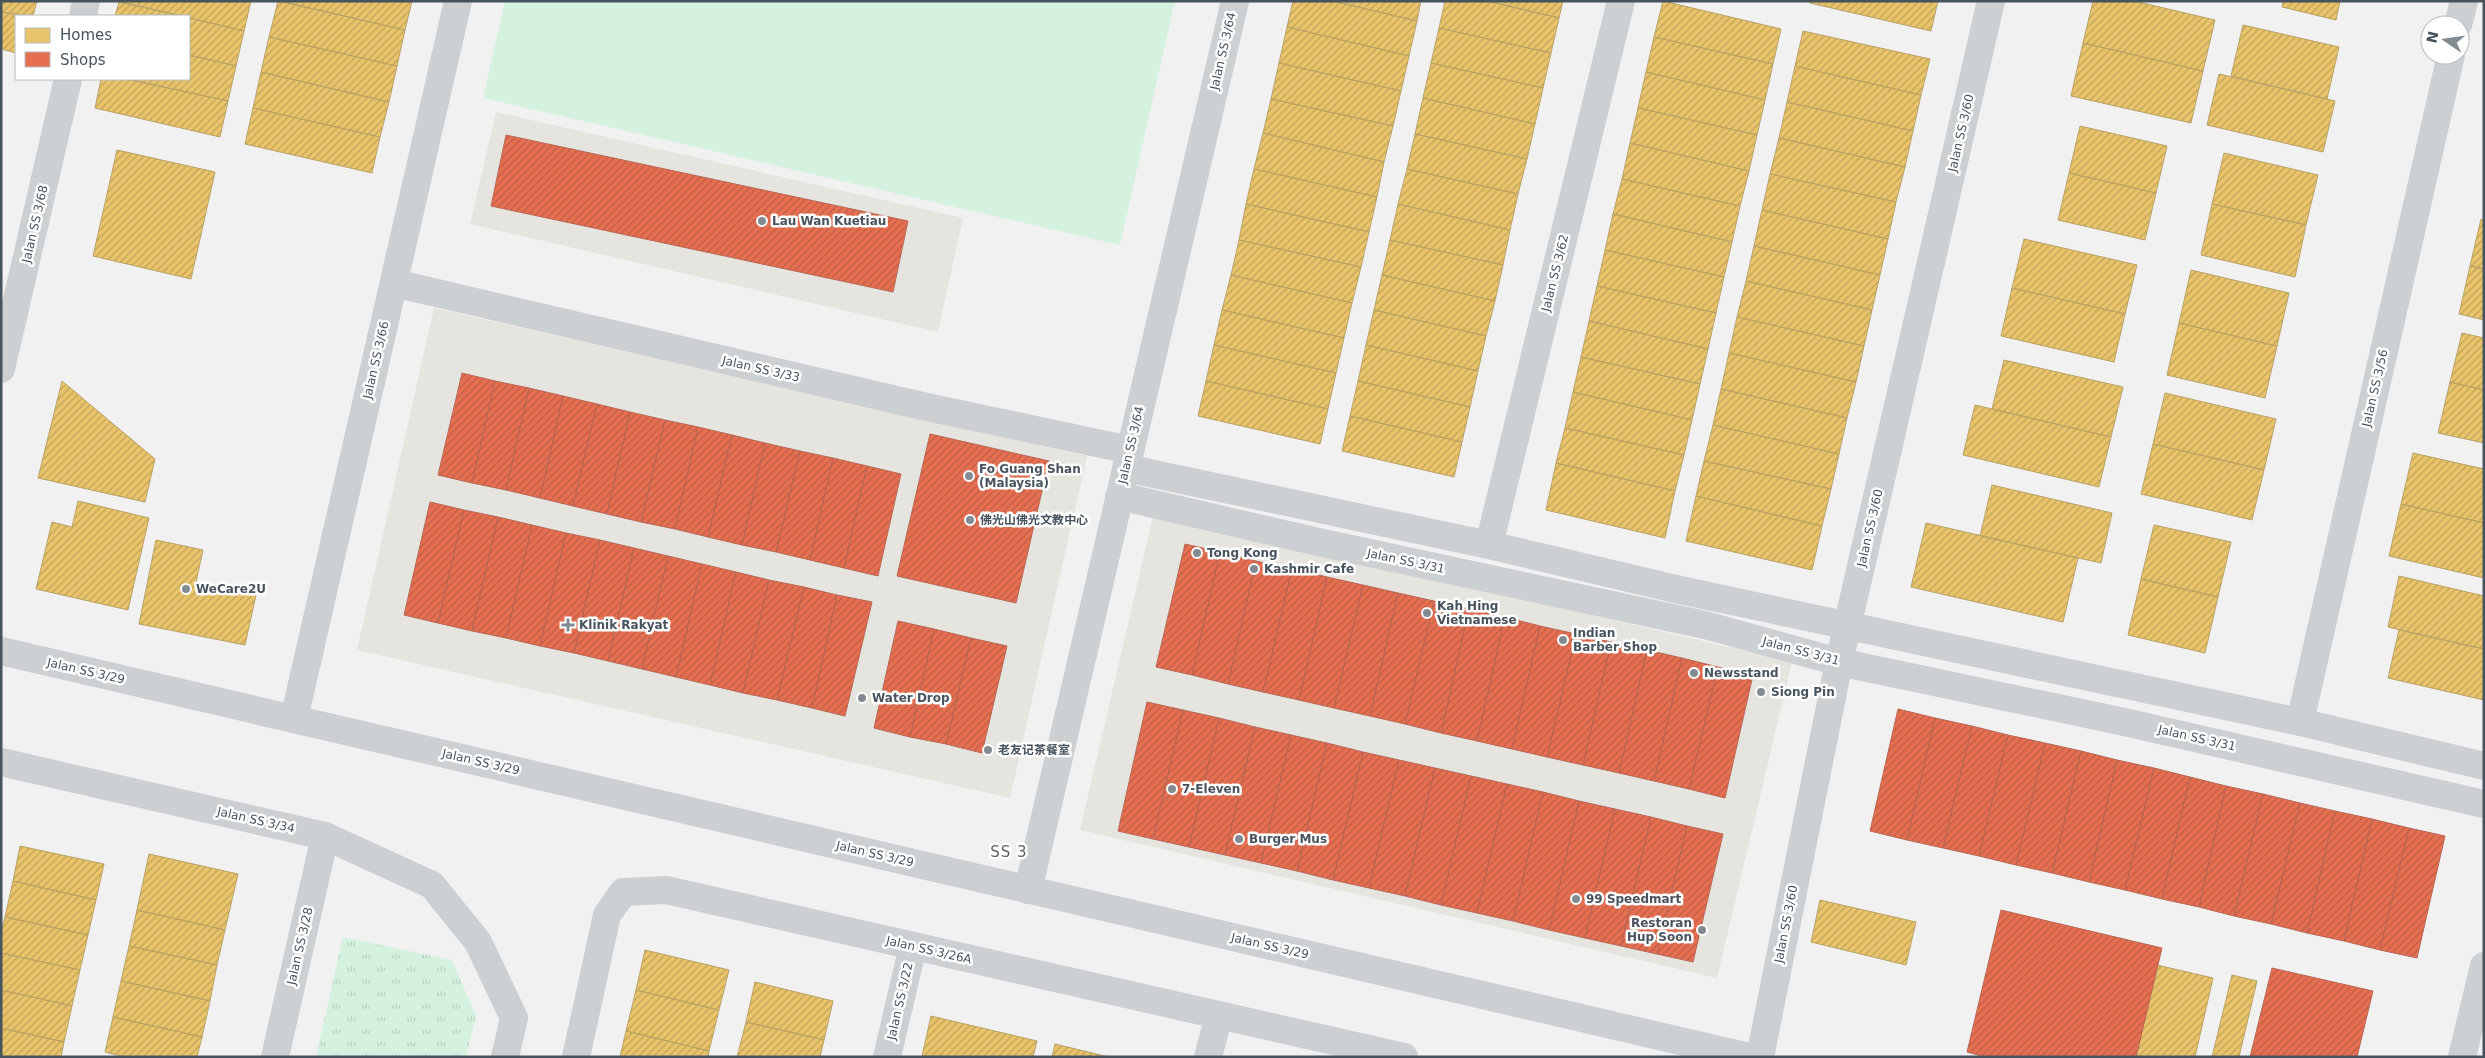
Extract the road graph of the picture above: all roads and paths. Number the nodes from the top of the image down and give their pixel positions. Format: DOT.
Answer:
graph roads {
  1 [pos="86,1"];
  2 [pos="458,1"];
  3 [pos="1235,1"];
  4 [pos="1621,1"];
  5 [pos="1991,1"];
  6 [pos="2464,1"];
  7 [pos="83,15"];
  8 [pos="2460,15"];
  9 [pos="2449,65"];
  10 [pos="68,80"];
  11 [pos="394,283"];
  12 [pos="1,369"];
  13 [pos="1128,459"];
  14 [pos="1119,496"];
  15 [pos="1489,545"];
  16 [pos="1848,625"];
  17 [pos="1,651"];
  18 [pos="1839,662"];
  19 [pos="294,719"];
  20 [pos="2300,722"];
  21 [pos="1,762"];
  22 [pos="2484,766"];
  23 [pos="2484,804"];
  24 [pos="325,836"];
  25 [pos="1028,890"];
  26 [pos="913,946"];
  27 [pos="2484,966"];
  28 [pos="1218,1015"];
  29 [pos="275,1057"];
  30 [pos="505,1057"];
  31 [pos="576,1057"];
  32 [pos="887,1057"];
  33 [pos="1208,1057"];
  34 [pos="1404,1057"];
  35 [pos="1749,1057"];
  36 [pos="1760,1057"];
  37 [pos="2462,1057"];
  1 -- 7 [label="street"];
  2 -- 11 [label="street, Jalan SS 3/66"];
  3 -- 13 [label="street, Jalan SS 3/64"];
  4 -- 15 [label="street, Jalan SS 3/62"];
  5 -- 16 [label="street, Jalan SS 3/60"];
  6 -- 8 [label="street"];
  9 -- 20 [label="street, Jalan SS 3/56"];
  10 -- 12 [label="street, Jalan SS 3/68"];
  11 -- 13 [label="street, Jalan SS 3/33"];
  11 -- 19 [label="street, Jalan SS 3/66"];
  13 -- 14 [label="street, Jalan SS 3/64"];
  13 -- 15 [label="street"];
  14 -- 18 [label="street, Jalan SS 3/31"];
  14 -- 25 [label="street, Jalan SS 3/64"];
  15 -- 16 [label="street"];
  16 -- 18 [label="street, Jalan SS 3/60"];
  16 -- 20 [label="street"];
  17 -- 19 [label="street, Jalan SS 3/29"];
  18 -- 23 [label="street, Jalan SS 3/31"];
  18 -- 36 [label="street, Jalan SS 3/60"];
  19 -- 25 [label="street, Jalan SS 3/29"];
  20 -- 22 [label="street"];
  21 -- 24 [label="street, Jalan SS 3/34"];
  24 -- 29 [label="street, Jalan SS 3/28"];
  24 -- 30 [label="street, Jalan SS 3/34"];
  25 -- 35 [label="street, Jalan SS 3/29"];
  26 -- 28 [label="street, Jalan SS 3/26A"];
  26 -- 31 [label="street, Jalan SS 3/26A"];
  26 -- 32 [label="street, Jalan SS 3/22"];
  27 -- 37 [label="street"];
  28 -- 33 [label="street"];
  28 -- 34 [label="street, Jalan SS 3/26A"];
}
